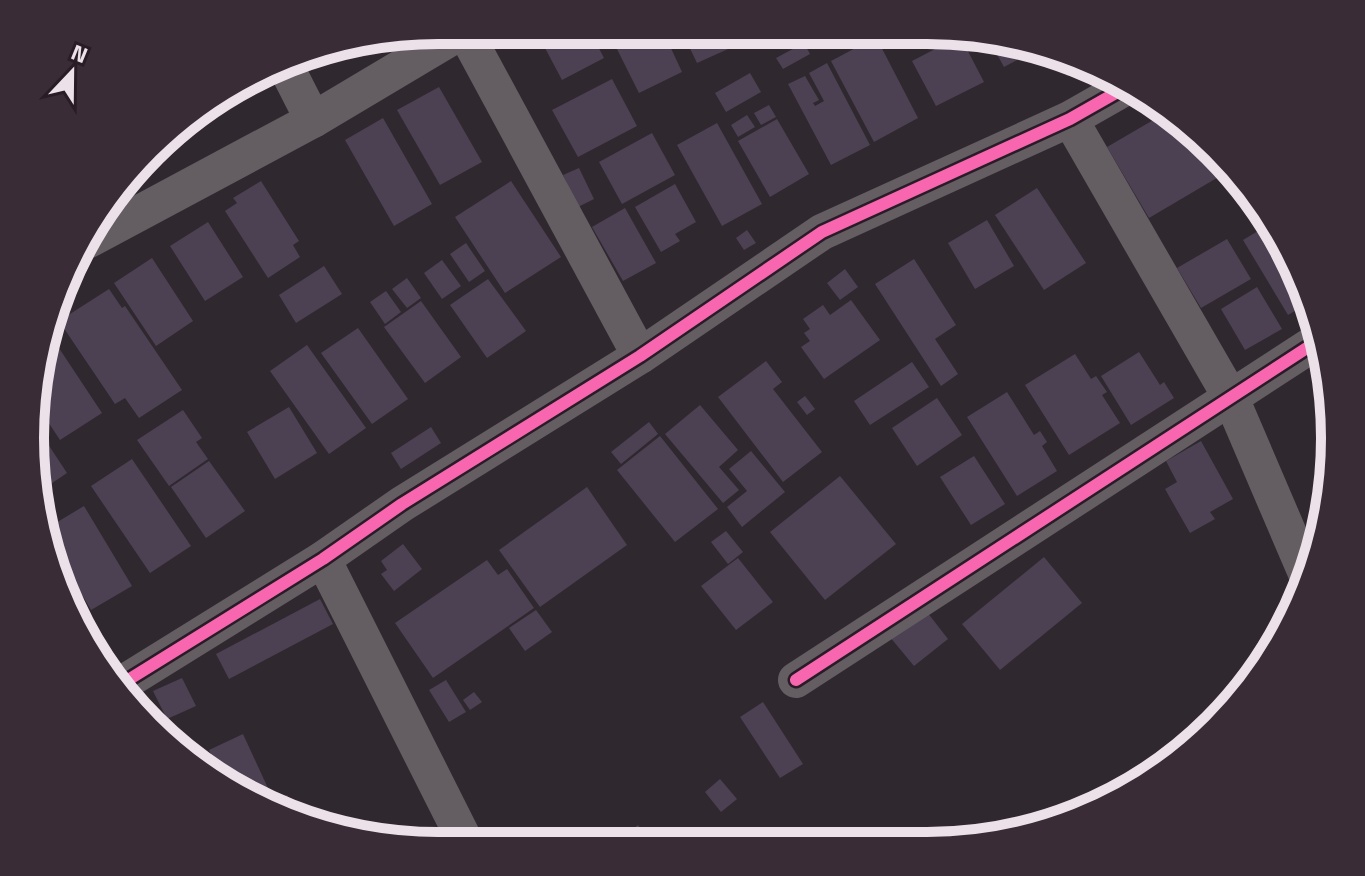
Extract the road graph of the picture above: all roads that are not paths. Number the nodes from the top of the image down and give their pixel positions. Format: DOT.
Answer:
graph roads {
  1 [pos="441,44"];
  2 [pos="472,44"];
  3 [pos="289,73"];
  4 [pos="1116,93"];
  5 [pos="1070,119"];
  6 [pos="313,120"];
  7 [pos="102,233"];
  8 [pos="1310,346"];
  9 [pos="640,356"];
  10 [pos="1231,398"];
  11 [pos="323,559"];
  12 [pos="1301,562"];
  13 [pos="796,680"];
  14 [pos="127,681"];
  15 [pos="460,832"];
  1 -- 6 [label="street"];
  2 -- 9 [label="street"];
  3 -- 6 [label="street"];
  4 -- 5 [label="street"];
  5 -- 9 [label="street"];
  5 -- 10 [label="street"];
  6 -- 7 [label="street"];
  8 -- 10 [label="street"];
  9 -- 11 [label="street"];
  10 -- 12 [label="street"];
  10 -- 13 [label="street"];
  11 -- 14 [label="street"];
  11 -- 15 [label="street"];
}
